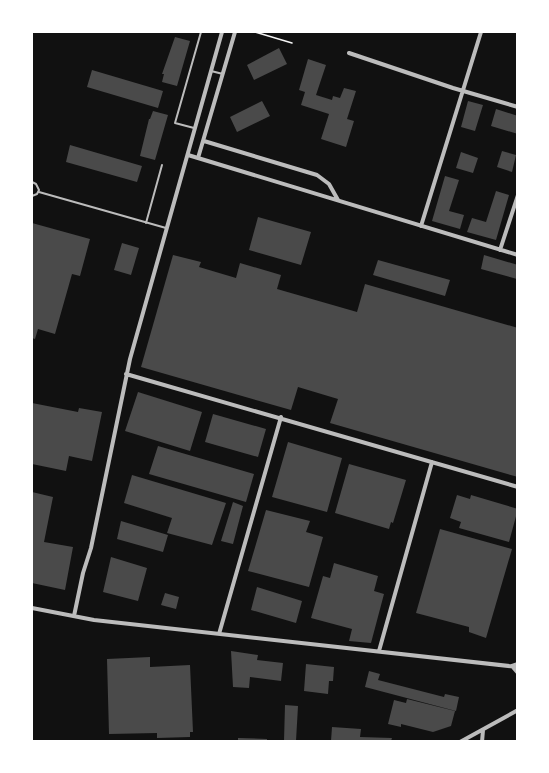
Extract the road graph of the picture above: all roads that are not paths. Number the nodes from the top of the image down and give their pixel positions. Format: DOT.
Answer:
graph roads {
  1 [pos="201,32"];
  2 [pos="222,32"];
  3 [pos="235,32"];
  4 [pos="481,32"];
  5 [pos="349,53"];
  6 [pos="211,70"];
  7 [pos="223,74"];
  8 [pos="462,90"];
  9 [pos="518,107"];
  10 [pos="194,129"];
  11 [pos="204,141"];
  12 [pos="188,155"];
  13 [pos="198,158"];
  14 [pos="162,165"];
  15 [pos="32,182"];
  16 [pos="39,192"];
  17 [pos="518,195"];
  18 [pos="32,196"];
  19 [pos="338,200"];
  20 [pos="146,223"];
  21 [pos="421,226"];
  22 [pos="167,229"];
  23 [pos="500,250"];
  24 [pos="518,255"];
  25 [pos="126,374"];
  26 [pos="281,417"];
  27 [pos="432,462"];
  28 [pos="518,487"];
  29 [pos="32,608"];
  30 [pos="74,616"];
  31 [pos="219,634"];
  32 [pos="379,651"];
  33 [pos="516,666"];
  34 [pos="518,673"];
  35 [pos="518,710"];
  36 [pos="483,729"];
  37 [pos="460,741"];
  38 [pos="482,741"];
  1 -- 10 [label="lane"];
  2 -- 6 [label="street"];
  3 -- 7 [label="street"];
  4 -- 8 [label="street"];
  5 -- 8 [label="street"];
  6 -- 7 [label="lane"];
  6 -- 10 [label="street"];
  7 -- 11 [label="street"];
  8 -- 9 [label="street"];
  8 -- 21 [label="street"];
  10 -- 12 [label="street"];
  11 -- 13 [label="street"];
  11 -- 19 [label="street"];
  12 -- 13 [label="street"];
  12 -- 22 [label="street"];
  13 -- 19 [label="street"];
  14 -- 20 [label="lane"];
  15 -- 16 [label="lane"];
  16 -- 18 [label="lane"];
  16 -- 20 [label="lane"];
  17 -- 23 [label="street"];
  19 -- 21 [label="street"];
  20 -- 22 [label="lane"];
  21 -- 23 [label="street"];
  22 -- 25 [label="street"];
  23 -- 24 [label="street"];
  25 -- 26 [label="street"];
  25 -- 30 [label="street"];
  26 -- 27 [label="street"];
  26 -- 31 [label="street"];
  27 -- 28 [label="street"];
  27 -- 32 [label="street"];
  29 -- 30 [label="street"];
  30 -- 31 [label="street"];
  31 -- 32 [label="street"];
  32 -- 33 [label="street"];
  33 -- 34 [label="street"];
  35 -- 36 [label="street"];
  36 -- 37 [label="street"];
  36 -- 38 [label="street"];
}
